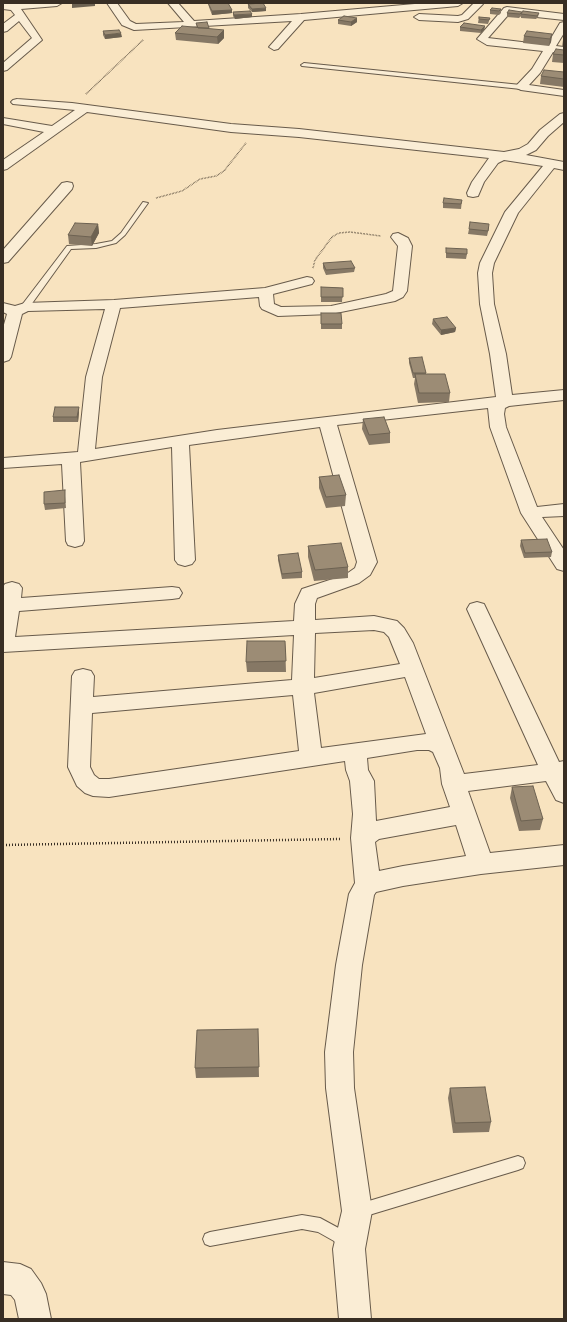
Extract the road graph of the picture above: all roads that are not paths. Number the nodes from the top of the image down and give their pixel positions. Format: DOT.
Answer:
graph roads {
  1 [pos="57,3"];
  2 [pos="112,3"];
  3 [pos="173,3"];
  4 [pos="458,3"];
  5 [pos="438,4"];
  6 [pos="479,4"];
  7 [pos="3,6"];
  8 [pos="14,7"];
  9 [pos="374,10"];
  10 [pos="21,15"];
  11 [pos="301,16"];
  12 [pos="564,17"];
  13 [pos="191,24"];
  14 [pos="5,25"];
  15 [pos="564,25"];
  16 [pos="270,34"];
  17 [pos="284,36"];
  18 [pos="274,47"];
  19 [pos="550,49"];
  20 [pos="564,50"];
  21 [pos="3,55"];
  22 [pos="17,57"];
  23 [pos="304,65"];
  24 [pos="3,68"];
  25 [pos="521,87"];
  26 [pos="564,93"];
  27 [pos="13,100"];
  28 [pos="85,108"];
  29 [pos="564,116"];
  30 [pos="3,122"];
  31 [pos="54,130"];
  32 [pos="11,147"];
  33 [pos="26,149"];
  34 [pos="526,155"];
  35 [pos="500,156"];
  36 [pos="558,165"];
  37 [pos="3,166"];
  38 [pos="67,186"];
  39 [pos="473,193"];
  40 [pos="145,204"];
  41 [pos="398,237"];
  42 [pos="3,259"];
  43 [pos="307,281"];
  44 [pos="266,292"];
  45 [pos="114,304"];
  46 [pos="14,309"];
  47 [pos="3,357"];
  48 [pos="564,395"];
  49 [pos="505,400"];
  50 [pos="327,422"];
  51 [pos="180,441"];
  52 [pos="78,457"];
  53 [pos="3,463"];
  54 [pos="564,510"];
  55 [pos="530,513"];
  56 [pos="75,541"];
  57 [pos="185,560"];
  58 [pos="564,565"];
  59 [pos="172,593"];
  60 [pos="477,609"];
  61 [pos="304,627"];
  62 [pos="4,645"];
  63 [pos="412,669"];
  64 [pos="83,676"];
  65 [pos="304,687"];
  66 [pos="82,706"];
  67 [pos="442,747"];
  68 [pos="355,752"];
  69 [pos="311,758"];
  70 [pos="558,770"];
  71 [pos="454,784"];
  72 [pos="564,794"];
  73 [pos="464,814"];
  74 [pos="363,838"];
  75 [pos="564,855"];
  76 [pos="481,864"];
  77 [pos="368,884"];
  78 [pos="518,1163"];
  79 [pos="357,1211"];
  80 [pos="210,1239"];
  81 [pos="349,1249"];
  82 [pos="3,1278"];
  83 [pos="35,1319"];
  84 [pos="354,1319"];
  1 -- 8 [label="street"];
  2 -- 13 [label="street"];
  3 -- 13 [label="street"];
  4 -- 5 [label="street"];
  5 -- 9 [label="street"];
  6 -- 9 [label="street"];
  7 -- 8 [label="street"];
  8 -- 10 [label="street"];
  9 -- 11 [label="street"];
  10 -- 14 [label="street"];
  10 -- 22 [label="street"];
  11 -- 13 [label="street"];
  11 -- 17 [label="street"];
  12 -- 19 [label="street"];
  15 -- 19 [label="street"];
  16 -- 17 [label="street"];
  17 -- 18 [label="street"];
  19 -- 20 [label="street"];
  19 -- 25 [label="street"];
  21 -- 22 [label="street"];
  22 -- 24 [label="street"];
  23 -- 25 [label="lane"];
  25 -- 26 [label="street"];
  27 -- 28 [label="street"];
  28 -- 31 [label="street"];
  28 -- 35 [label="street"];
  29 -- 34 [label="street"];
  30 -- 31 [label="street"];
  31 -- 33 [label="street"];
  32 -- 33 [label="street"];
  33 -- 37 [label="street"];
  34 -- 35 [label="street"];
  34 -- 36 [label="street"];
  35 -- 39 [label="street"];
  36 -- 49 [label="street"];
  38 -- 42 [label="street"];
  40 -- 46 [label="lane"];
  41 -- 44 [label="street"];
  43 -- 44 [label="street"];
  44 -- 45 [label="street"];
  45 -- 46 [label="street"];
  45 -- 52 [label="street"];
  46 -- 47 [label="street"];
  48 -- 49 [label="street"];
  49 -- 50 [label="street"];
  49 -- 55 [label="street"];
  50 -- 51 [label="street"];
  50 -- 61 [label="street"];
  51 -- 52 [label="street"];
  51 -- 57 [label="street"];
  52 -- 53 [label="street"];
  52 -- 56 [label="street"];
  54 -- 55 [label="street"];
  55 -- 58 [label="street"];
  59 -- 62 [label="street"];
  60 -- 70 [label="street"];
  61 -- 62 [label="street"];
  61 -- 63 [label="street"];
  61 -- 65 [label="street"];
  63 -- 65 [label="street"];
  63 -- 67 [label="street"];
  64 -- 66 [label="street"];
  65 -- 66 [label="street"];
  65 -- 69 [label="street"];
  66 -- 69 [label="street"];
  67 -- 68 [label="street"];
  67 -- 71 [label="street"];
  68 -- 69 [label="street"];
  68 -- 74 [label="street"];
  70 -- 71 [label="street"];
  70 -- 72 [label="street"];
  71 -- 73 [label="street"];
  73 -- 74 [label="street"];
  73 -- 76 [label="street"];
  74 -- 77 [label="street"];
  75 -- 76 [label="street"];
  76 -- 77 [label="street"];
  77 -- 79 [label="street"];
  78 -- 79 [label="lane"];
  79 -- 81 [label="street"];
  80 -- 81 [label="lane"];
  81 -- 84 [label="street"];
  82 -- 83 [label="street"];
}
